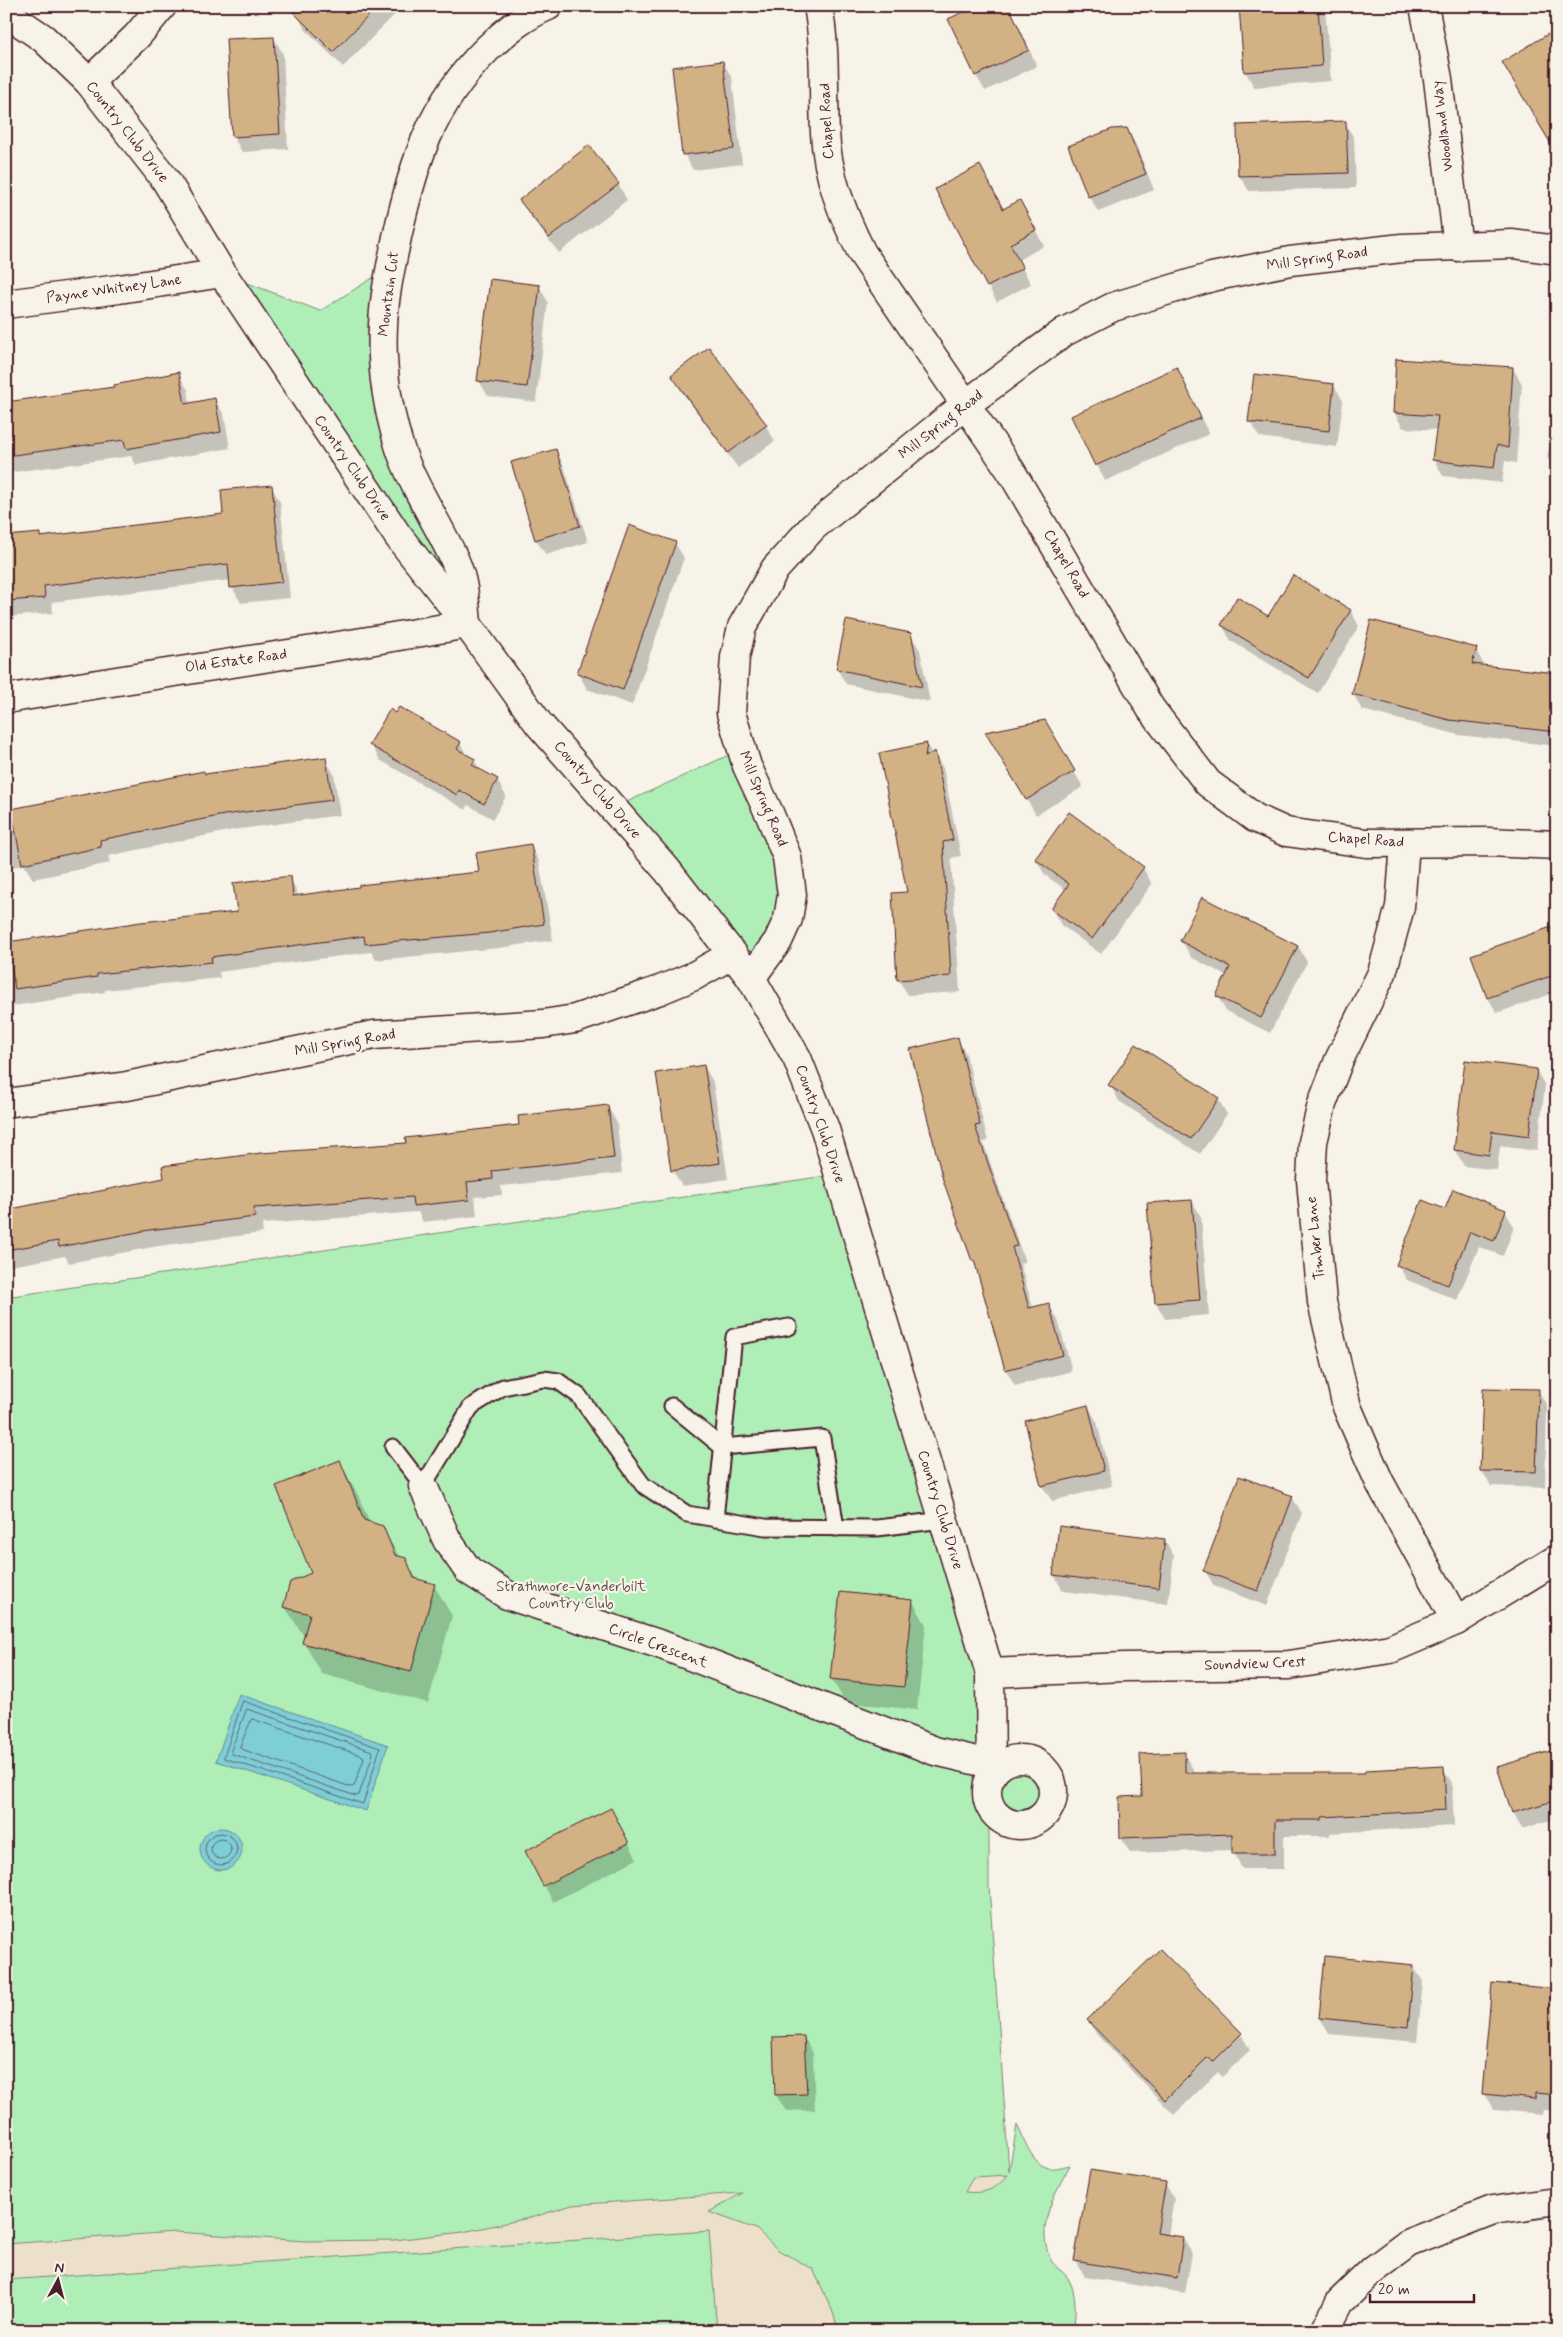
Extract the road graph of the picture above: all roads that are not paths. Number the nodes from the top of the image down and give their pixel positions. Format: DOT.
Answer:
graph roads {
  1 [pos="162,6"];
  2 [pos="548,6"];
  3 [pos="818,6"];
  4 [pos="1424,6"];
  5 [pos="6,13"];
  6 [pos="89,82"];
  7 [pos="1458,247"];
  8 [pos="1557,250"];
  9 [pos="222,273"];
  10 [pos="6,304"];
  11 [pos="965,405"];
  12 [pos="466,624"];
  13 [pos="6,699"];
  14 [pos="1406,844"];
  15 [pos="1557,845"];
  16 [pos="733,954"];
  17 [pos="751,978"];
  18 [pos="6,1103"];
  19 [pos="789,1327"];
  20 [pos="672,1406"];
  21 [pos="393,1447"];
  22 [pos="722,1448"];
  23 [pos="423,1486"];
  24 [pos="715,1519"];
  25 [pos="943,1520"];
  26 [pos="836,1528"];
  27 [pos="1557,1559"];
  28 [pos="1456,1621"];
  29 [pos="990,1674"];
  30 [pos="1557,2201"];
  31 [pos="1325,2331"];
  1 -- 6 [label="street"];
  2 -- 12 [label="street, Mountain Cut"];
  3 -- 11 [label="street, Chapel Road"];
  4 -- 7 [label="street, Woodland Way"];
  5 -- 6 [label="street, Country Club Drive"];
  6 -- 9 [label="street, Country Club Drive"];
  7 -- 8 [label="street, Mill Spring Road"];
  7 -- 11 [label="street, Mill Spring Road"];
  9 -- 10 [label="street, Payne Whitney Lane"];
  9 -- 12 [label="street, Country Club Drive"];
  11 -- 14 [label="street, Chapel Road"];
  11 -- 17 [label="street, Mill Spring Road"];
  12 -- 13 [label="street, Old Estate Road"];
  12 -- 16 [label="street, Country Club Drive"];
  14 -- 15 [label="street, Chapel Road"];
  14 -- 28 [label="street, Timber Lane"];
  16 -- 17 [label="street, Country Club Drive"];
  16 -- 18 [label="street, Mill Spring Road"];
  17 -- 25 [label="street, Country Club Drive"];
  19 -- 22 [label="lane"];
  20 -- 22 [label="lane"];
  21 -- 23 [label="lane"];
  22 -- 24 [label="lane"];
  22 -- 26 [label="lane"];
  23 -- 24 [label="lane"];
  23 -- 29 [label="street, Circle Crescent"];
  24 -- 26 [label="lane"];
  25 -- 26 [label="lane"];
  25 -- 29 [label="street, Country Club Drive"];
  27 -- 28 [label="street, Soundview Crest"];
  28 -- 29 [label="street, Soundview Crest"];
  30 -- 31 [label="street"];
}
